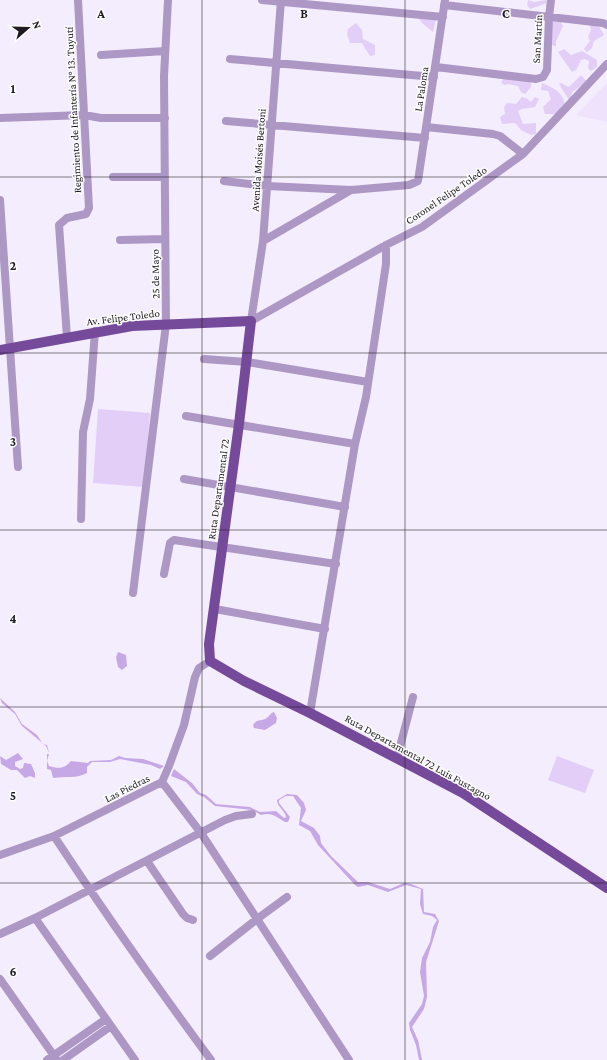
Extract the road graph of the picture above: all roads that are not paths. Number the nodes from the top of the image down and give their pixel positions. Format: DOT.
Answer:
graph roads {
  1 [pos="78,0"];
  2 [pos="168,0"];
  3 [pos="262,0"];
  4 [pos="551,0"];
  5 [pos="281,1"];
  6 [pos="445,3"];
  7 [pos="443,17"];
  8 [pos="548,17"];
  9 [pos="607,25"];
  10 [pos="166,52"];
  11 [pos="101,55"];
  12 [pos="230,59"];
  13 [pos="276,63"];
  14 [pos="607,64"];
  15 [pos="436,67"];
  16 [pos="434,77"];
  17 [pos="84,115"];
  18 [pos="0,118"];
  19 [pos="165,118"];
  20 [pos="226,121"];
  21 [pos="272,125"];
  22 [pos="426,127"];
  23 [pos="425,138"];
  24 [pos="523,154"];
  25 [pos="113,177"];
  26 [pos="164,177"];
  27 [pos="224,181"];
  28 [pos="267,186"];
  29 [pos="351,190"];
  30 [pos="0,200"];
  31 [pos="165,239"];
  32 [pos="120,240"];
  33 [pos="263,241"];
  34 [pos="386,245"];
  35 [pos="251,321"];
  36 [pos="166,324"];
  37 [pos="95,331"];
  38 [pos="67,337"];
  39 [pos="5,349"];
  40 [pos="204,359"];
  41 [pos="247,362"];
  42 [pos="368,382"];
  43 [pos="186,416"];
  44 [pos="239,424"];
  45 [pos="355,444"];
  46 [pos="18,467"];
  47 [pos="184,479"];
  48 [pos="230,486"];
  49 [pos="345,506"];
  50 [pos="81,519"];
  51 [pos="223,548"];
  52 [pos="336,564"];
  53 [pos="164,574"];
  54 [pos="133,593"];
  55 [pos="215,609"];
  56 [pos="325,629"];
  57 [pos="210,661"];
  58 [pos="413,697"];
  59 [pos="310,713"];
  60 [pos="397,758"];
  61 [pos="164,779"];
  62 [pos="252,814"];
  63 [pos="201,833"];
  64 [pos="54,836"];
  65 [pos="0,855"];
  66 [pos="147,861"];
  67 [pos="607,888"];
  68 [pos="90,890"];
  69 [pos="287,897"];
  70 [pos="35,918"];
  71 [pos="257,919"];
  72 [pos="193,920"];
  73 [pos="0,934"];
  74 [pos="210,956"];
  75 [pos="0,979"];
  76 [pos="106,1019"];
  77 [pos="112,1026"];
  78 [pos="52,1058"];
  79 [pos="63,1060"];
  80 [pos="135,1060"];
  81 [pos="211,1060"];
  82 [pos="349,1060"];
  1 -- 17 [label="street, Regimiento de Infantería N° 13. Tuyutí"];
  2 -- 10 [label="street, 25 de Mayo"];
  3 -- 5 [label="street"];
  4 -- 8 [label="street, San Martín"];
  5 -- 7 [label="street"];
  5 -- 13 [label="street, Avenida Moisés Bertoni"];
  6 -- 7 [label="street, La Paloma"];
  6 -- 8 [label="street"];
  7 -- 15 [label="street, La Paloma"];
  8 -- 9 [label="street"];
  8 -- 15 [label="street, San Martín"];
  10 -- 11 [label="street"];
  10 -- 19 [label="street, 25 de Mayo"];
  12 -- 13 [label="street"];
  13 -- 16 [label="street"];
  13 -- 21 [label="street, Avenida Moisés Bertoni"];
  14 -- 24 [label="street, Coronel Felipe Toledo"];
  15 -- 16 [label="street, La Paloma"];
  16 -- 22 [label="street, La Paloma"];
  17 -- 18 [label="street"];
  17 -- 19 [label="street"];
  17 -- 38 [label="street, Regimiento de Infantería N° 13. Tuyutí"];
  19 -- 26 [label="street, 25 de Mayo"];
  20 -- 21 [label="street"];
  21 -- 23 [label="street"];
  21 -- 28 [label="street, Avenida Moisés Bertoni"];
  22 -- 23 [label="street, La Paloma"];
  22 -- 24 [label="street"];
  23 -- 29 [label="street, La Paloma"];
  24 -- 34 [label="street, Coronel Felipe Toledo"];
  25 -- 26 [label="street"];
  26 -- 31 [label="street, 25 de Mayo"];
  27 -- 28 [label="street"];
  28 -- 29 [label="street"];
  28 -- 33 [label="street, Avenida Moisés Bertoni"];
  29 -- 33 [label="street"];
  30 -- 39 [label="street"];
  31 -- 32 [label="street"];
  31 -- 36 [label="street, 25 de Mayo"];
  33 -- 35 [label="street, Avenida Moisés Bertoni"];
  34 -- 35 [label="street, Coronel Felipe Toledo"];
  34 -- 42 [label="street"];
  35 -- 36 [label="main road, Av. Felipe Toledo"];
  35 -- 41 [label="main road, Ruta Departamental 72"];
  36 -- 37 [label="main road, Av. Felipe Toledo"];
  36 -- 54 [label="street, 25 de Mayo"];
  37 -- 38 [label="main road, Av. Felipe Toledo"];
  37 -- 50 [label="street"];
  38 -- 39 [label="main road, Av. Felipe Toledo"];
  39 -- 46 [label="street"];
  40 -- 41 [label="street"];
  41 -- 42 [label="street"];
  41 -- 44 [label="main road, Ruta Departamental 72"];
  42 -- 45 [label="street"];
  43 -- 44 [label="street"];
  44 -- 45 [label="street"];
  44 -- 48 [label="main road, Ruta Departamental 72"];
  45 -- 49 [label="street"];
  47 -- 48 [label="street"];
  48 -- 49 [label="street"];
  48 -- 51 [label="main road, Ruta Departamental 72"];
  49 -- 52 [label="street"];
  51 -- 52 [label="street"];
  51 -- 53 [label="street"];
  51 -- 55 [label="main road, Ruta Departamental 72"];
  52 -- 56 [label="street"];
  55 -- 56 [label="street"];
  55 -- 57 [label="main road, Ruta Departamental 72"];
  56 -- 59 [label="street"];
  57 -- 59 [label="main road, Ruta Departamental 72 Luis Fustagno"];
  57 -- 61 [label="street, Las Piedras"];
  58 -- 60 [label="street"];
  59 -- 60 [label="main road, Ruta Departamental 72 Luis Fustagno"];
  60 -- 67 [label="main road, Ruta Departamental 72 Luis Fustagno"];
  61 -- 63 [label="street"];
  61 -- 64 [label="street, Las Piedras"];
  62 -- 63 [label="street"];
  63 -- 66 [label="street"];
  63 -- 71 [label="street"];
  64 -- 65 [label="street, Las Piedras"];
  64 -- 68 [label="street"];
  66 -- 68 [label="street"];
  66 -- 72 [label="street"];
  68 -- 70 [label="street"];
  68 -- 81 [label="street"];
  69 -- 71 [label="street"];
  70 -- 73 [label="street"];
  70 -- 76 [label="street"];
  71 -- 74 [label="street"];
  71 -- 82 [label="street"];
  75 -- 78 [label="street"];
  76 -- 77 [label="street"];
  76 -- 78 [label="street"];
  77 -- 79 [label="street"];
  77 -- 80 [label="street"];
}
